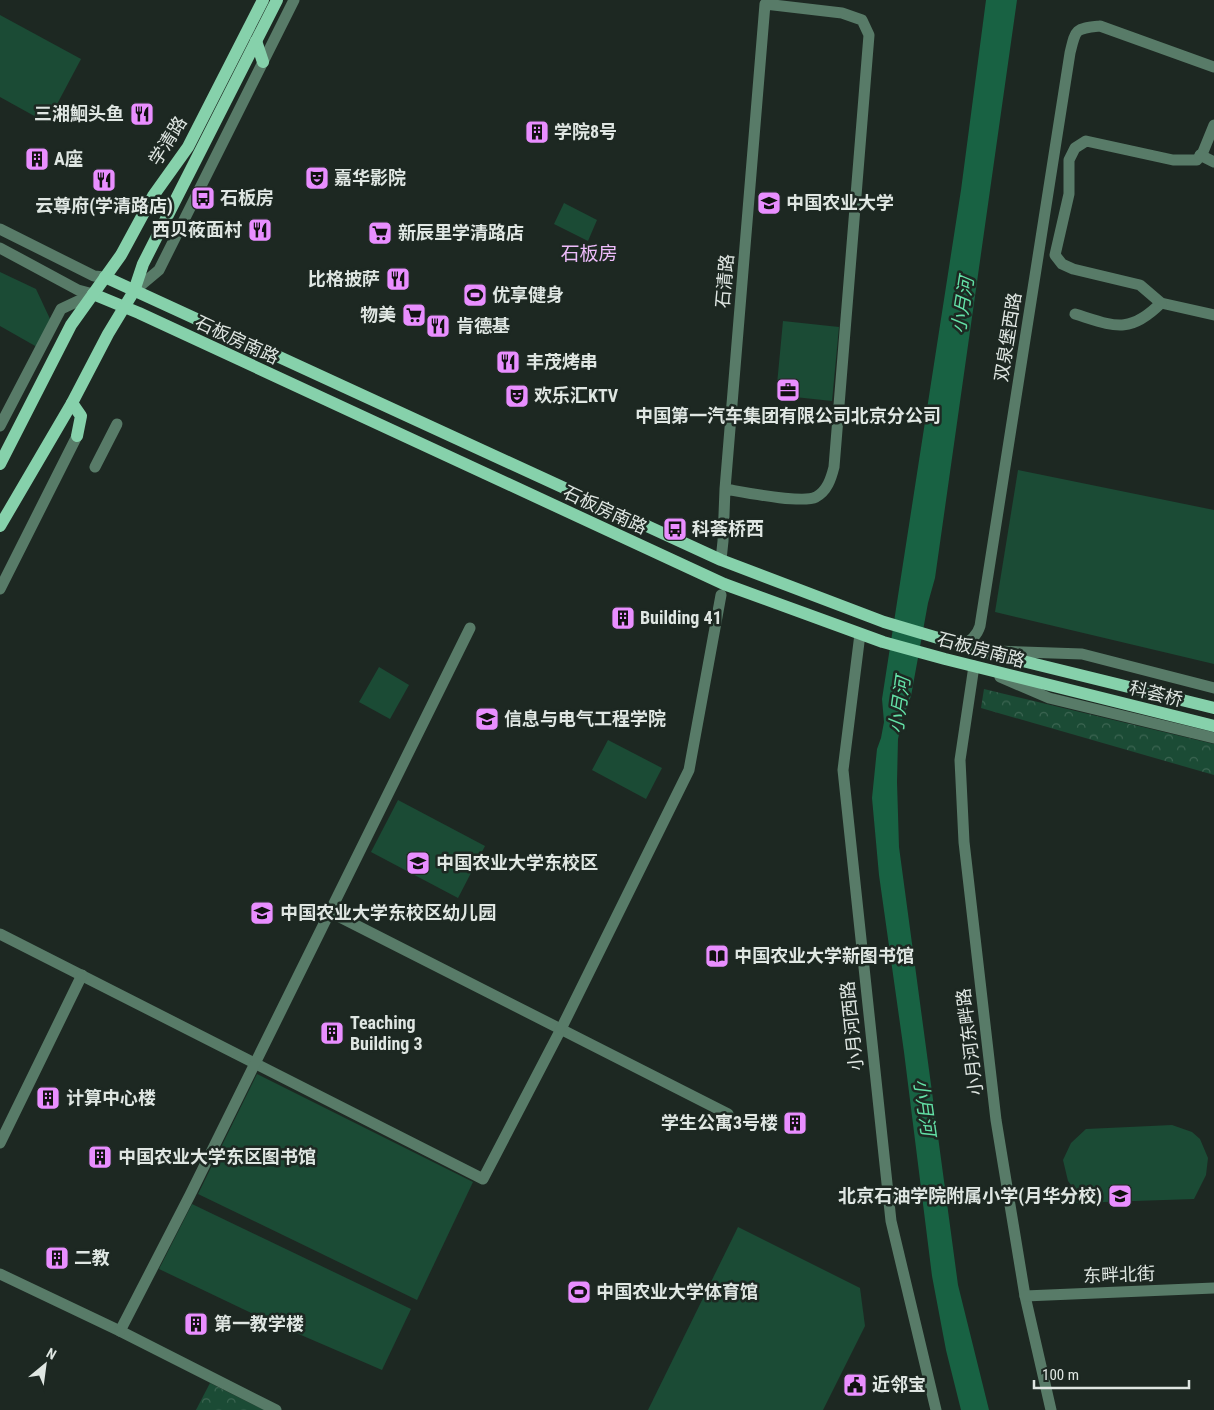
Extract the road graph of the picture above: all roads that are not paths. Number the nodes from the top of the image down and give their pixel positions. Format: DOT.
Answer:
graph roads {
  1 [pos="263,0"];
  2 [pos="277,0"];
  3 [pos="294,0"];
  4 [pos="256,41"];
  5 [pos="263,62"];
  6 [pos="1214,67"];
  7 [pos="1214,125"];
  8 [pos="1200,155"];
  9 [pos="1214,162"];
  10 [pos="0,229"];
  11 [pos="0,248"];
  12 [pos="105,277"];
  13 [pos="134,290"];
  14 [pos="93,294"];
  15 [pos="1161,303"];
  16 [pos="123,307"];
  17 [pos="1075,314"];
  18 [pos="1214,314"];
  19 [pos="72,403"];
  20 [pos="117,424"];
  21 [pos="0,426"];
  22 [pos="77,436"];
  23 [pos="0,464"];
  24 [pos="95,467"];
  25 [pos="725,489"];
  26 [pos="0,526"];
  27 [pos="721,560"];
  28 [pos="0,589"];
  29 [pos="721,595"];
  30 [pos="470,628"];
  31 [pos="860,634"];
  32 [pos="962,645"];
  33 [pos="982,651"];
  34 [pos="976,667"];
  35 [pos="1093,677"];
  36 [pos="1214,688"];
  37 [pos="1090,696"];
  38 [pos="1214,708"];
  39 [pos="1214,726"];
  40 [pos="1214,738"];
  41 [pos="330,912"];
  42 [pos="0,934"];
  43 [pos="82,975"];
  44 [pos="561,1029"];
  45 [pos="255,1063"];
  46 [pos="728,1114"];
  47 [pos="0,1143"];
  48 [pos="0,1274"];
  49 [pos="1214,1288"];
  50 [pos="1025,1296"];
  51 [pos="120,1331"];
  52 [pos="276,1410"];
  53 [pos="936,1410"];
  54 [pos="1052,1410"];
  1 -- 12 [label="main road, 学清路"];
  2 -- 4 [label="main road, 学清路"];
  3 -- 5 [label="street, 学清路"];
  4 -- 5 [label="main road"];
  4 -- 13 [label="main road, 学清路"];
  5 -- 13 [label="street, 学清路"];
  6 -- 32 [label="street, 双泉堡西路"];
  7 -- 8 [label="street"];
  8 -- 9 [label="street"];
  8 -- 15 [label="street"];
  10 -- 12 [label="street"];
  11 -- 14 [label="street"];
  12 -- 13 [label="main road, 石板房南路"];
  12 -- 14 [label="main road, 学清路"];
  13 -- 16 [label="main road, 学清路"];
  13 -- 27 [label="main road, 石板房南路"];
  14 -- 16 [label="main road, 石板房南路"];
  14 -- 21 [label="street, 学清路"];
  14 -- 23 [label="main road, 学清路"];
  15 -- 17 [label="street"];
  15 -- 18 [label="street"];
  16 -- 19 [label="main road, 学清路"];
  16 -- 31 [label="main road, 石板房南路"];
  19 -- 22 [label="main road"];
  19 -- 26 [label="main road, 学清路"];
  20 -- 24 [label="street"];
  22 -- 28 [label="street"];
  25 -- 25 [label="street, 石清路"];
  25 -- 27 [label="street, 石清路"];
  27 -- 32 [label="main road, 石板房南路"];
  29 -- 44 [label="street"];
  30 -- 41 [label="street"];
  31 -- 34 [label="main road, 石板房南路"];
  31 -- 53 [label="street, 小月河西路"];
  32 -- 33 [label="main road, 石板房南路"];
  33 -- 35 [label="main road, 石板房南路"];
  33 -- 36 [label="street"];
  34 -- 37 [label="main road, 石板房南路"];
  34 -- 40 [label="street"];
  34 -- 50 [label="street, 小月河东畔路"];
  35 -- 38 [label="main road, 科荟桥"];
  37 -- 39 [label="main road, 科荟桥"];
  41 -- 44 [label="street"];
  41 -- 45 [label="street"];
  42 -- 43 [label="street"];
  43 -- 45 [label="street"];
  43 -- 47 [label="street"];
  44 -- 45 [label="street"];
  44 -- 46 [label="street"];
  45 -- 51 [label="street"];
  48 -- 51 [label="street"];
  49 -- 50 [label="street, 东畔北街"];
  50 -- 54 [label="street, 小月河东畔路"];
  51 -- 52 [label="street"];
}
